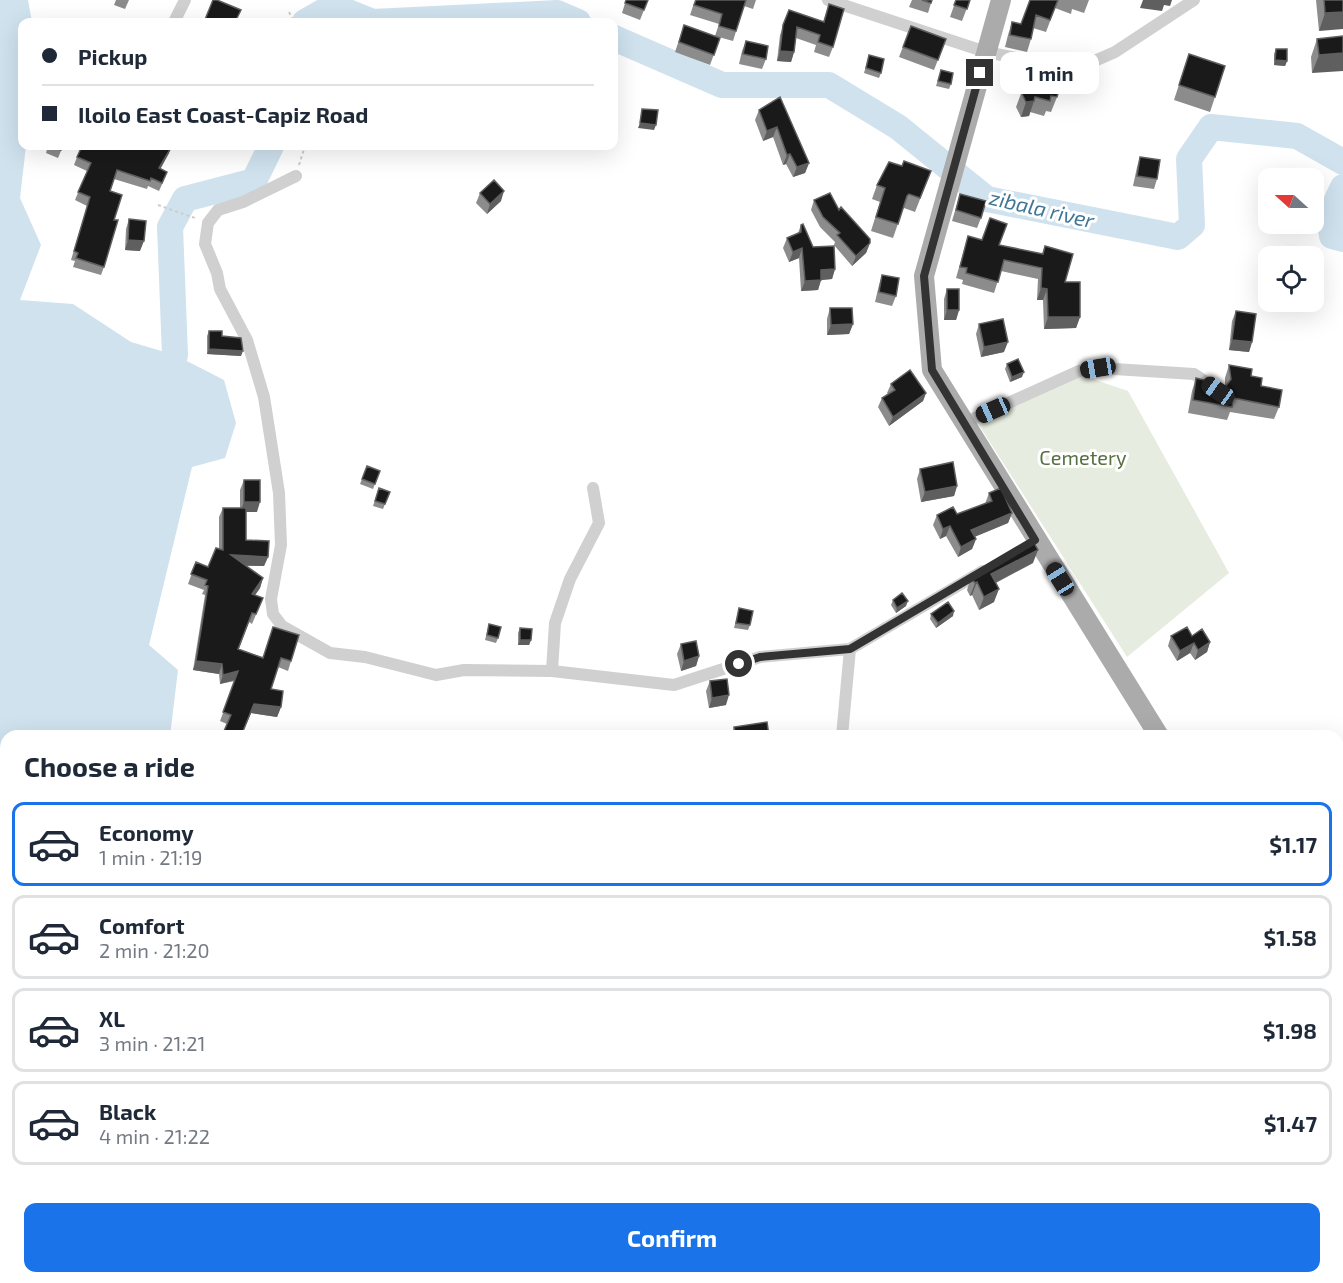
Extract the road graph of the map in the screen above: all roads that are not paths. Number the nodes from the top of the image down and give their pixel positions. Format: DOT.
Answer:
graph roads {
  1 [pos="185,0"];
  2 [pos="828,0"];
  3 [pos="1001,0"];
  4 [pos="1194,0"];
  5 [pos="176,18"];
  6 [pos="986,52"];
  7 [pos="296,176"];
  8 [pos="1218,391"];
  9 [pos="964,423"];
  10 [pos="593,488"];
  11 [pos="995,564"];
  12 [pos="850,649"];
  13 [pos="552,671"];
  14 [pos="843,730"];
  15 [pos="1155,730"];
  1 -- 5 [label="street"];
  2 -- 6 [label="street"];
  3 -- 6 [label="main road"];
  4 -- 6 [label="street"];
  6 -- 9 [label="main road"];
  7 -- 13 [label="street"];
  8 -- 9 [label="street"];
  9 -- 15 [label="main road"];
  10 -- 13 [label="street"];
  11 -- 12 [label="street"];
  12 -- 13 [label="street"];
  12 -- 14 [label="street"];
}
